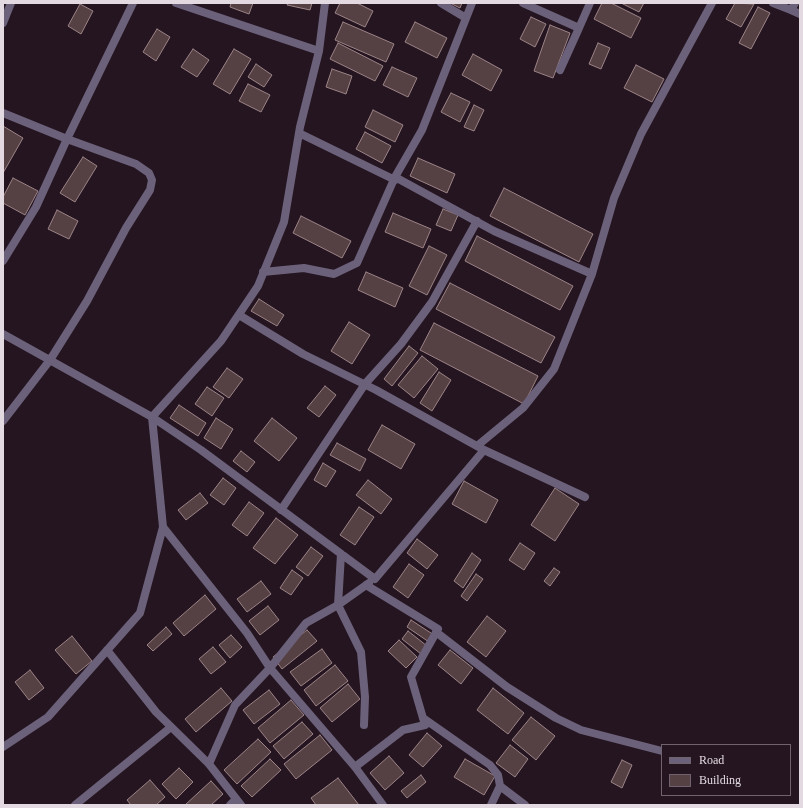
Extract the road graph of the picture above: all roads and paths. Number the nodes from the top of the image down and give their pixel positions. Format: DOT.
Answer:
graph roads {
  1 [pos="11,3"];
  2 [pos="132,3"];
  3 [pos="176,3"];
  4 [pos="325,3"];
  5 [pos="441,3"];
  6 [pos="472,3"];
  7 [pos="524,3"];
  8 [pos="590,3"];
  9 [pos="712,3"];
  10 [pos="772,3"];
  11 [pos="793,6"];
  12 [pos="800,14"];
  13 [pos="466,18"];
  14 [pos="3,23"];
  15 [pos="579,28"];
  16 [pos="319,51"];
  17 [pos="560,70"];
  18 [pos="3,113"];
  19 [pos="299,132"];
  20 [pos="67,139"];
  21 [pos="395,179"];
  22 [pos="476,221"];
  23 [pos="3,261"];
  24 [pos="263,272"];
  25 [pos="592,274"];
  26 [pos="239,314"];
  27 [pos="3,334"];
  28 [pos="50,360"];
  29 [pos="365,384"];
  30 [pos="152,417"];
  31 [pos="3,421"];
  32 [pos="480,448"];
  33 [pos="585,497"];
  34 [pos="281,510"];
  35 [pos="163,527"];
  36 [pos="341,554"];
  37 [pos="375,579"];
  38 [pos="366,585"];
  39 [pos="338,605"];
  40 [pos="436,632"];
  41 [pos="107,650"];
  42 [pos="270,668"];
  43 [pos="423,718"];
  44 [pos="364,725"];
  45 [pos="171,727"];
  46 [pos="3,747"];
  47 [pos="661,751"];
  48 [pos="209,764"];
  49 [pos="356,767"];
  50 [pos="500,786"];
  51 [pos="235,803"];
  52 [pos="380,804"];
  53 [pos="75,805"];
  54 [pos="491,805"];
  55 [pos="525,805"];
  1 -- 14 [label="street"];
  2 -- 20 [label="street"];
  3 -- 16 [label="street"];
  4 -- 16 [label="street"];
  5 -- 13 [label="street"];
  6 -- 13 [label="street"];
  7 -- 15 [label="street"];
  8 -- 15 [label="street"];
  9 -- 25 [label="street"];
  10 -- 11 [label="street"];
  11 -- 12 [label="street"];
  13 -- 21 [label="street"];
  15 -- 17 [label="street"];
  16 -- 19 [label="street"];
  18 -- 20 [label="street"];
  19 -- 21 [label="street"];
  19 -- 24 [label="street"];
  20 -- 23 [label="street"];
  20 -- 28 [label="street"];
  21 -- 22 [label="street"];
  21 -- 24 [label="street"];
  22 -- 25 [label="street"];
  22 -- 29 [label="street"];
  24 -- 26 [label="street"];
  25 -- 32 [label="street"];
  26 -- 29 [label="street"];
  26 -- 30 [label="street"];
  27 -- 28 [label="street"];
  28 -- 30 [label="street"];
  28 -- 31 [label="street"];
  29 -- 32 [label="street"];
  29 -- 34 [label="street"];
  30 -- 34 [label="street"];
  30 -- 35 [label="street"];
  32 -- 33 [label="street"];
  32 -- 37 [label="street"];
  34 -- 36 [label="street"];
  35 -- 41 [label="street"];
  35 -- 42 [label="street"];
  36 -- 37 [label="street"];
  36 -- 39 [label="street"];
  37 -- 38 [label="street"];
  38 -- 39 [label="street"];
  38 -- 40 [label="street"];
  39 -- 42 [label="street"];
  39 -- 44 [label="street"];
  40 -- 43 [label="street"];
  40 -- 47 [label="street"];
  41 -- 45 [label="street"];
  41 -- 46 [label="street"];
  42 -- 48 [label="street"];
  42 -- 49 [label="street"];
  43 -- 49 [label="street"];
  43 -- 50 [label="street"];
  45 -- 48 [label="street"];
  45 -- 53 [label="street"];
  48 -- 51 [label="street"];
  49 -- 52 [label="street"];
  50 -- 54 [label="street"];
  50 -- 55 [label="street"];
}
